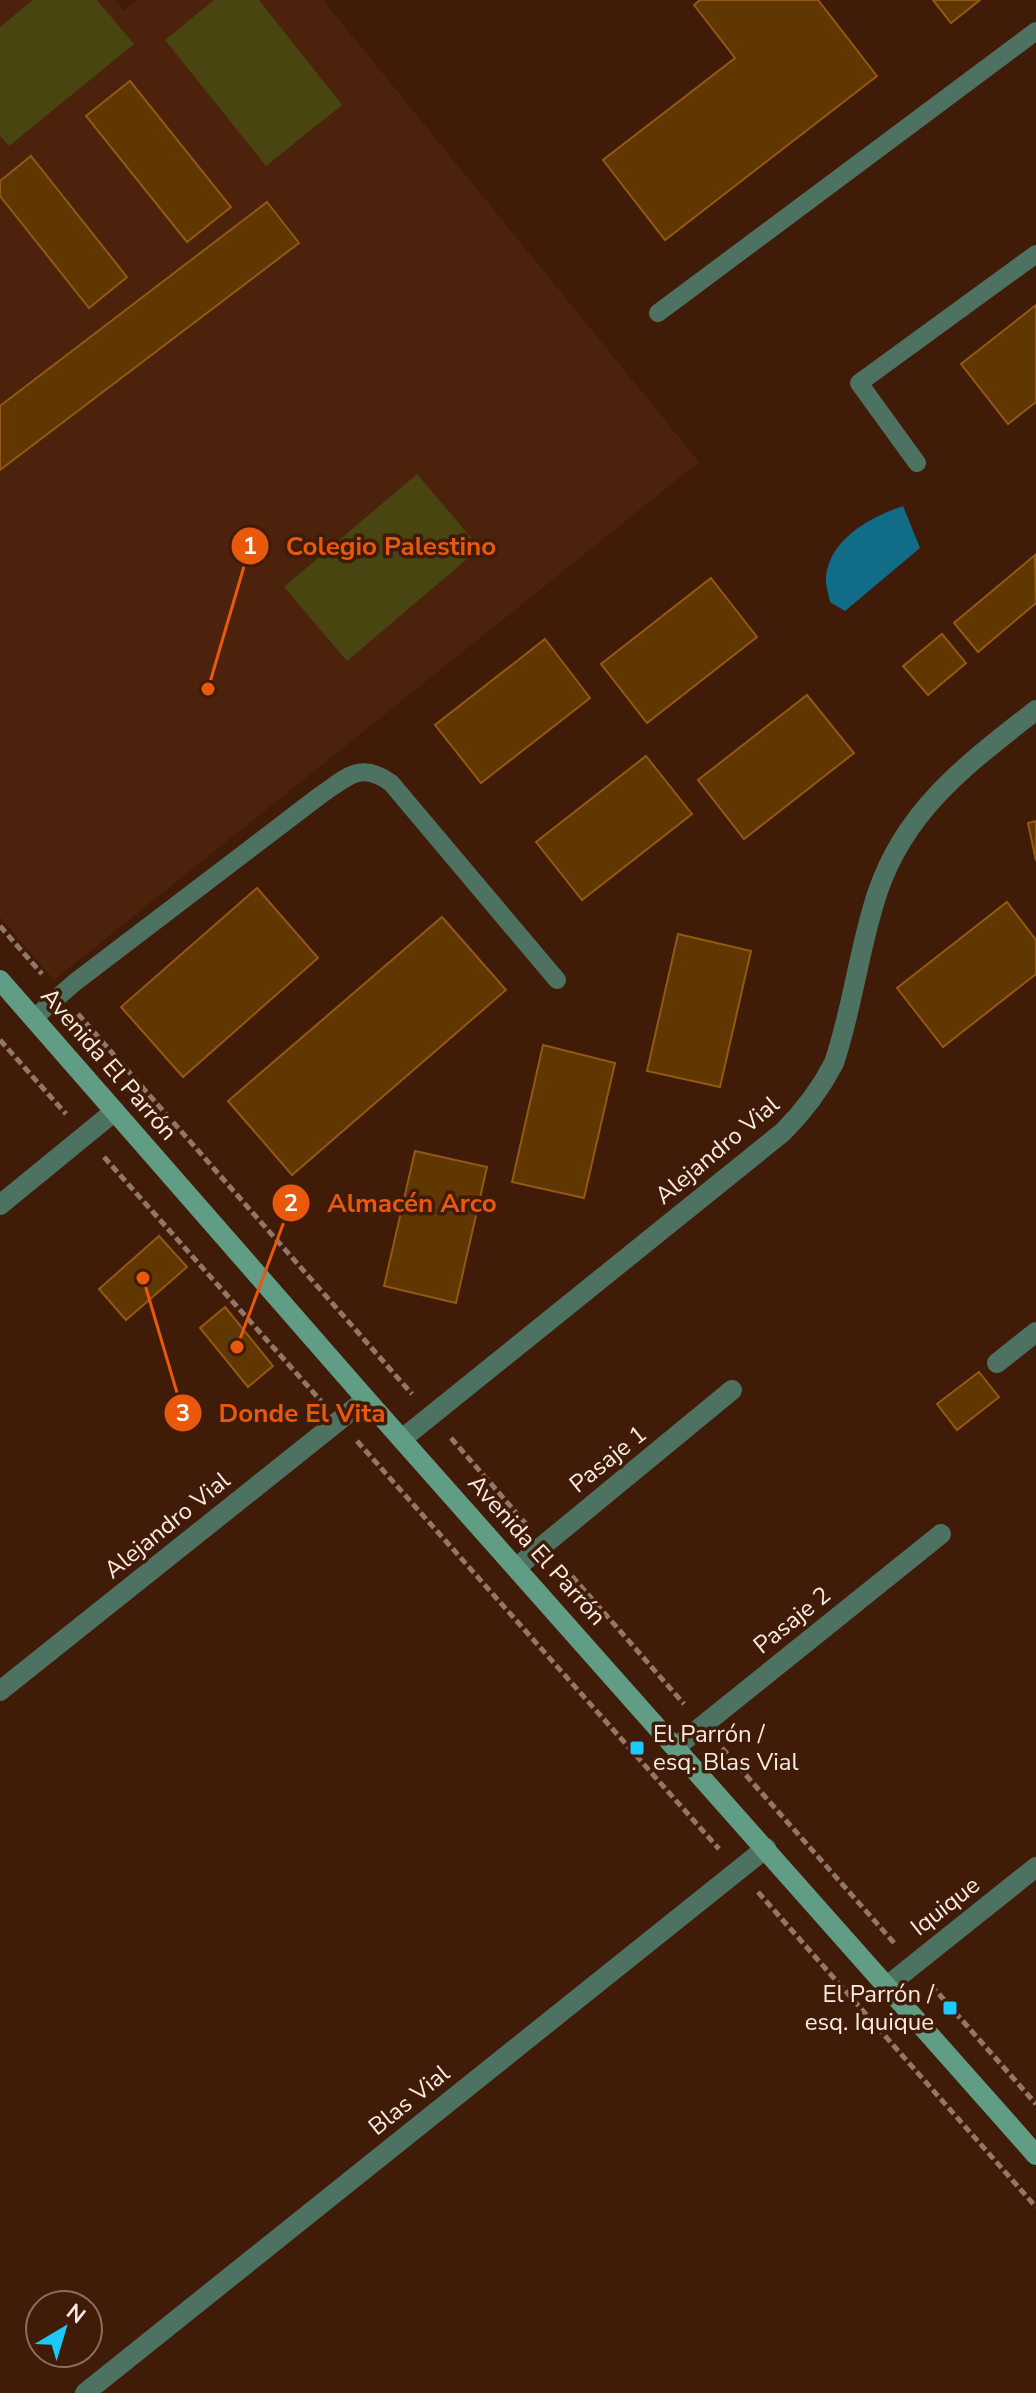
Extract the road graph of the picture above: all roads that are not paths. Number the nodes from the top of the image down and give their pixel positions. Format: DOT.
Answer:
graph roads {
  1 [pos="1036,31"];
  2 [pos="1036,254"];
  3 [pos="658,313"];
  4 [pos="917,463"];
  5 [pos="1036,710"];
  6 [pos="0,980"];
  7 [pos="557,980"];
  8 [pos="34,1018"];
  9 [pos="115,1111"];
  10 [pos="0,1205"];
  11 [pos="1036,1332"];
  12 [pos="997,1363"];
  13 [pos="732,1390"];
  14 [pos="366,1399"];
  15 [pos="402,1439"];
  16 [pos="941,1534"];
  17 [pos="517,1567"];
  18 [pos="0,1691"];
  19 [pos="676,1747"];
  20 [pos="766,1848"];
  21 [pos="1036,1867"];
  22 [pos="887,1986"];
  23 [pos="1036,2155"];
  24 [pos="85,2393"];
  1 -- 3 [label="lane"];
  2 -- 4 [label="lane"];
  5 -- 15 [label="street, Alejandro Vial"];
  6 -- 8 [label="main road, Avenida El Parrón"];
  7 -- 8 [label="lane"];
  8 -- 9 [label="main road, Avenida El Parrón"];
  9 -- 10 [label="street"];
  9 -- 14 [label="main road, Avenida El Parrón"];
  11 -- 12 [label="street"];
  13 -- 17 [label="street, Pasaje 1"];
  14 -- 15 [label="main road, Avenida El Parrón"];
  14 -- 18 [label="street, Alejandro Vial"];
  15 -- 17 [label="main road, Avenida El Parrón"];
  16 -- 19 [label="street, Pasaje 2"];
  17 -- 19 [label="main road, Avenida El Parrón"];
  19 -- 20 [label="main road, Avenida El Parrón"];
  20 -- 22 [label="main road, Avenida El Parrón"];
  20 -- 24 [label="street, Blas Vial"];
  21 -- 22 [label="street, Iquique"];
  22 -- 23 [label="main road, Avenida El Parrón"];
}
